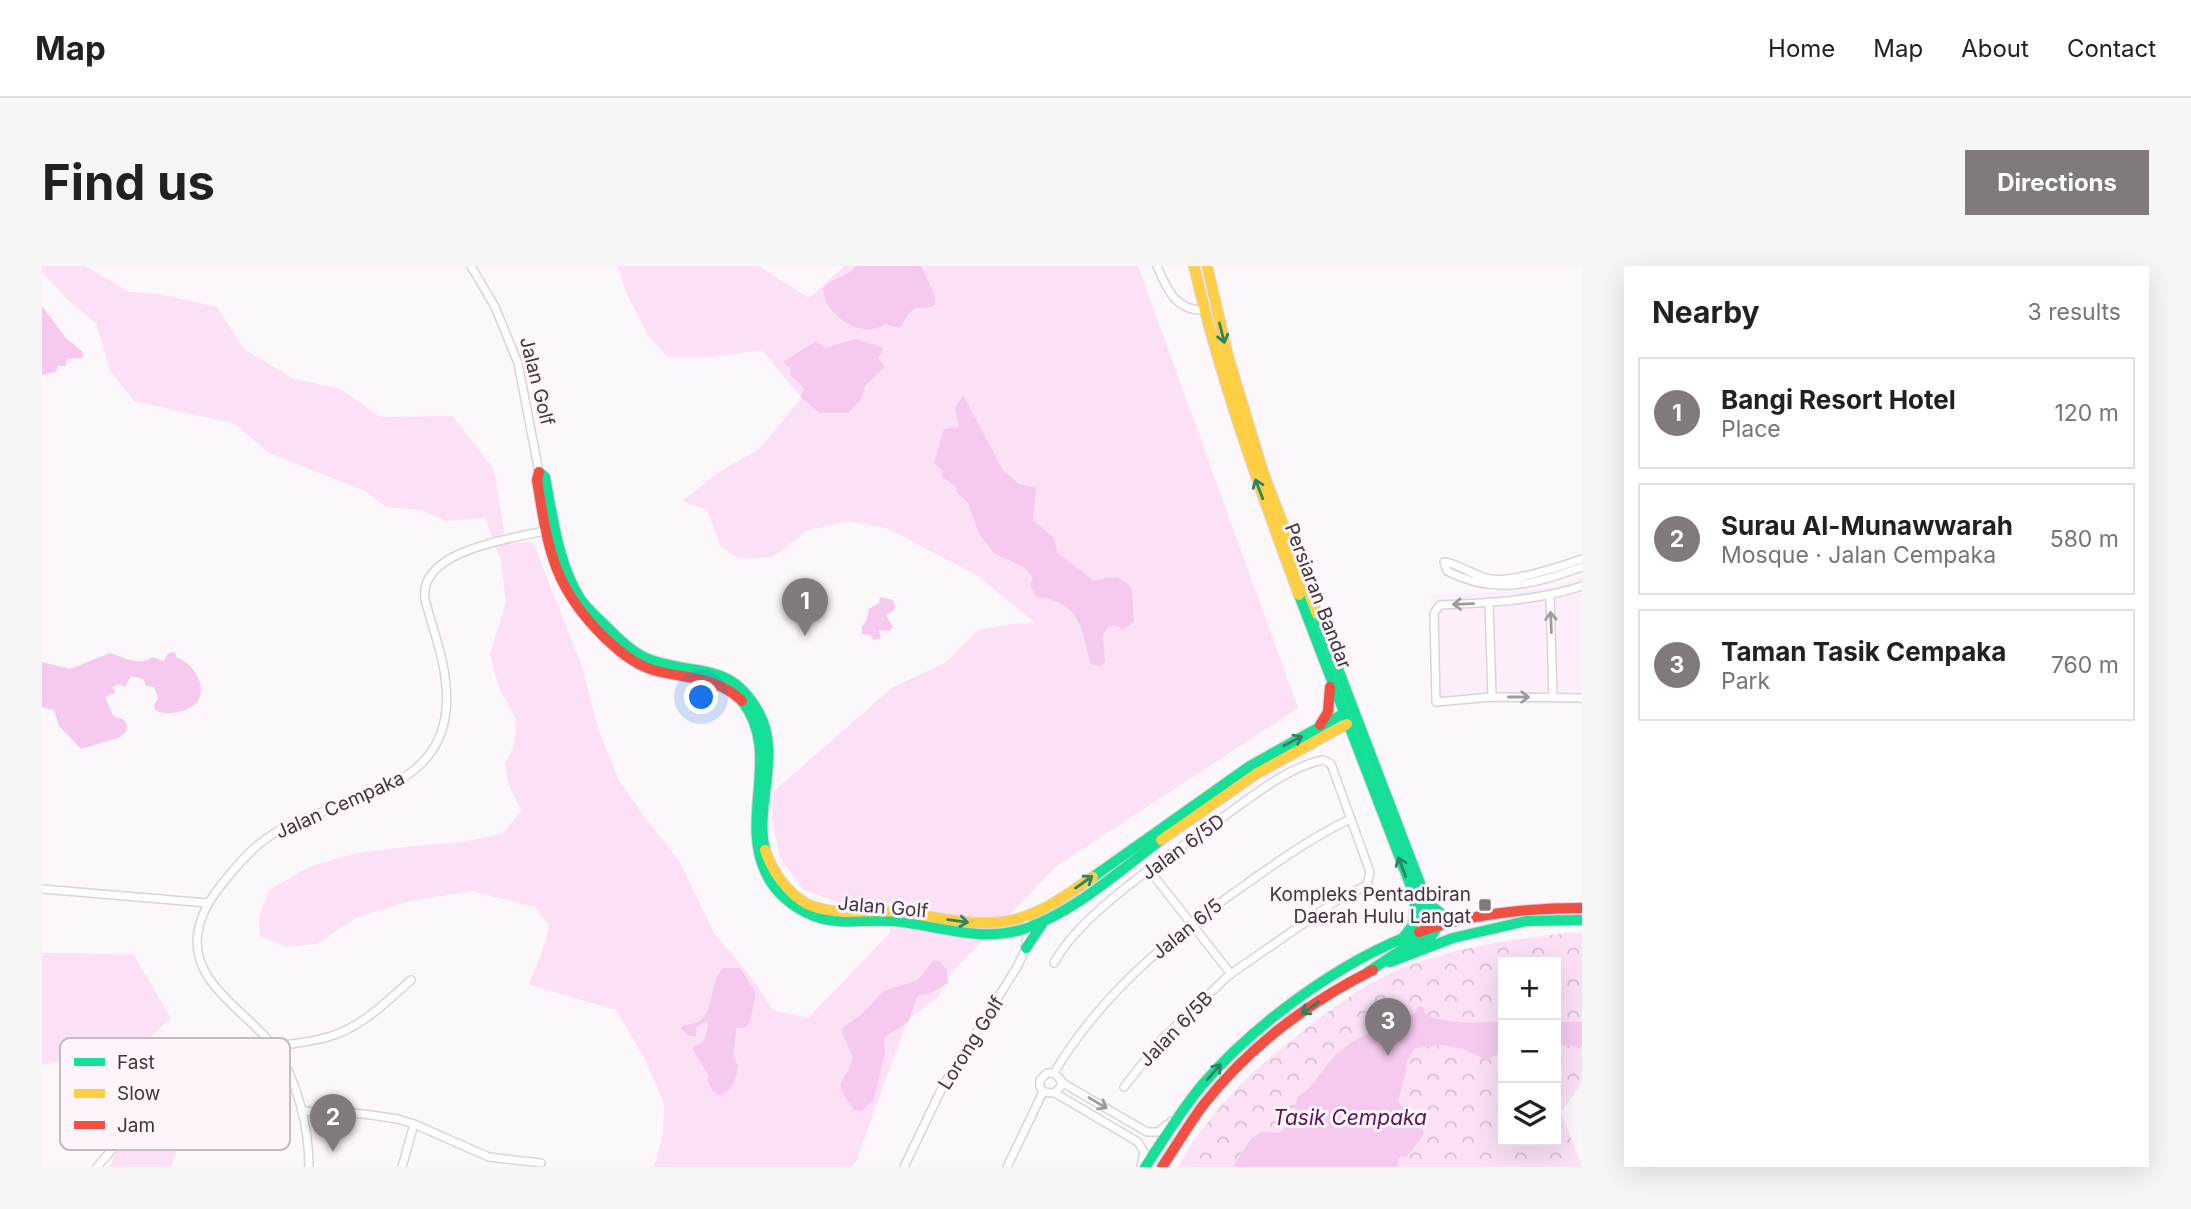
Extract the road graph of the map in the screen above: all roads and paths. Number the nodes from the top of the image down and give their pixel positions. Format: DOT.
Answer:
graph roads {
  1 [pos="471,266"];
  2 [pos="1157,266"];
  3 [pos="1195,266"];
  4 [pos="1207,266"];
  5 [pos="1204,310"];
  6 [pos="539,472"];
  7 [pos="551,529"];
  8 [pos="1582,559"];
  9 [pos="1582,567"];
  10 [pos="1552,574"];
  11 [pos="1543,576"];
  12 [pos="1582,586"];
  13 [pos="569,587"];
  14 [pos="1551,595"];
  15 [pos="1489,603"];
  16 [pos="1331,648"];
  17 [pos="1330,679"];
  18 [pos="1492,697"];
  19 [pos="1553,697"];
  20 [pos="1582,698"];
  21 [pos="1347,719"];
  22 [pos="1319,733"];
  23 [pos="1360,758"];
  24 [pos="1240,778"];
  25 [pos="1384,787"];
  26 [pos="1350,819"];
  27 [pos="1149,870"];
  28 [pos="42,890"];
  29 [pos="1423,893"];
  30 [pos="1416,902"];
  31 [pos="208,903"];
  32 [pos="1554,907"];
  33 [pos="1582,908"];
  34 [pos="1582,915"];
  35 [pos="1026,917"];
  36 [pos="1472,918"];
  37 [pos="1045,920"];
  38 [pos="1582,920"];
  39 [pos="1526,921"];
  40 [pos="1190,923"];
  41 [pos="1028,928"];
  42 [pos="1433,931"];
  43 [pos="1009,932"];
  44 [pos="1399,940"];
  45 [pos="1025,950"];
  46 [pos="1055,963"];
  47 [pos="1367,972"];
  48 [pos="1231,974"];
  49 [pos="411,980"];
  50 [pos="266,1038"];
  51 [pos="290,1044"];
  52 [pos="1054,1073"];
  53 [pos="290,1081"];
  54 [pos="1061,1082"];
  55 [pos="1124,1087"];
  56 [pos="1044,1092"];
  57 [pos="1055,1093"];
  58 [pos="1193,1097"];
  59 [pos="302,1111"];
  60 [pos="414,1124"];
  61 [pos="111,1150"];
  62 [pos="489,1157"];
  63 [pos="541,1163"];
  64 [pos="97,1167"];
  65 [pos="309,1167"];
  66 [pos="402,1167"];
  67 [pos="487,1167"];
  68 [pos="904,1167"];
  69 [pos="1007,1167"];
  70 [pos="1143,1167"];
  71 [pos="1162,1167"];
  1 -- 6 [label="street, Jalan Golf"];
  2 -- 5 [label="street"];
  3 -- 5 [label="main road, Persiaran Bandar"];
  4 -- 16 [label="main road, Persiaran Bandar, one-way"];
  17 -- 5 [label="main road, Persiaran Bandar, one-way"];
  6 -- 7 [label="main road, Jalan Golf"];
  7 -- 13 [label="main road, Jalan Golf"];
  7 -- 31 [label="street, Jalan Cempaka"];
  8 -- 10 [label="street"];
  9 -- 10 [label="street"];
  10 -- 11 [label="street"];
  10 -- 14 [label="street"];
  11 -- 11 [label="street"];
  11 -- 14 [label="street"];
  12 -- 14 [label="street"];
  13 -- 35 [label="main road, Jalan Golf, one-way"];
  13 -- 43 [label="main road, Jalan Golf"];
  14 -- 15 [label="street"];
  19 -- 14 [label="street, one-way"];
  15 -- 18 [label="street"];
  15 -- 18 [label="street, one-way"];
  16 -- 21 [label="main road"];
  16 -- 25 [label="main road, Persiaran Bandar"];
  17 -- 21 [label="main road, Persiaran Bandar"];
  17 -- 22 [label="main road"];
  18 -- 19 [label="street, one-way"];
  19 -- 20 [label="street"];
  21 -- 22 [label="main road, Jalan Golf"];
  21 -- 23 [label="main road, Persiaran Bandar"];
  21 -- 25 [label="main road"];
  22 -- 23 [label="main road"];
  22 -- 24 [label="main road, Jalan Golf"];
  30 -- 23 [label="main road, Persiaran Bandar, one-way"];
  35 -- 24 [label="main road, Jalan Golf, one-way"];
  24 -- 37 [label="main road, Jalan Golf"];
  25 -- 29 [label="main road, Persiaran Bandar"];
  26 -- 27 [label="street, Jalan 6/5D"];
  26 -- 40 [label="street, Jalan 6/5"];
  26 -- 48 [label="street, Jalan 6/5B"];
  27 -- 40 [label="street"];
  27 -- 46 [label="street, Jalan 6/5D"];
  28 -- 31 [label="street"];
  29 -- 36 [label="main road"];
  29 -- 42 [label="main road, Persiaran Bandar"];
  30 -- 42 [label="main road, Persiaran Bandar"];
  30 -- 44 [label="main road"];
  31 -- 50 [label="street, Jalan Cempaka"];
  32 -- 33 [label="main road"];
  32 -- 34 [label="main road"];
  32 -- 36 [label="main road"];
  35 -- 41 [label="street, Lorong Golf"];
  36 -- 42 [label="main road"];
  37 -- 41 [label="main road, Jalan Golf"];
  37 -- 45 [label="main road"];
  38 -- 39 [label="main road"];
  39 -- 42 [label="main road"];
  39 -- 47 [label="main road"];
  40 -- 48 [label="street"];
  40 -- 52 [label="street, Jalan 6/5"];
  41 -- 43 [label="main road, Jalan Golf"];
  41 -- 45 [label="street, Lorong Golf"];
  42 -- 44 [label="main road"];
  42 -- 47 [label="main road"];
  43 -- 45 [label="main road"];
  58 -- 44 [label="main road, one-way"];
  45 -- 68 [label="street, Lorong Golf"];
  47 -- 71 [label="main road, one-way"];
  48 -- 55 [label="street, Jalan 6/5B"];
  49 -- 51 [label="street"];
  52 -- 54 [label="street"];
  52 -- 56 [label="street"];
  53 -- 59 [label="street, Jalan Cempaka"];
  54 -- 57 [label="street"];
  54 -- 58 [label="street, one-way"];
  56 -- 57 [label="street"];
  56 -- 69 [label="street"];
  57 -- 70 [label="street"];
  58 -- 70 [label="main road"];
  59 -- 60 [label="street"];
  59 -- 65 [label="street, Jalan Cempaka"];
  60 -- 62 [label="street"];
  60 -- 66 [label="street"];
  61 -- 64 [label="street"];
  62 -- 63 [label="street"];
  62 -- 67 [label="street"];
}
